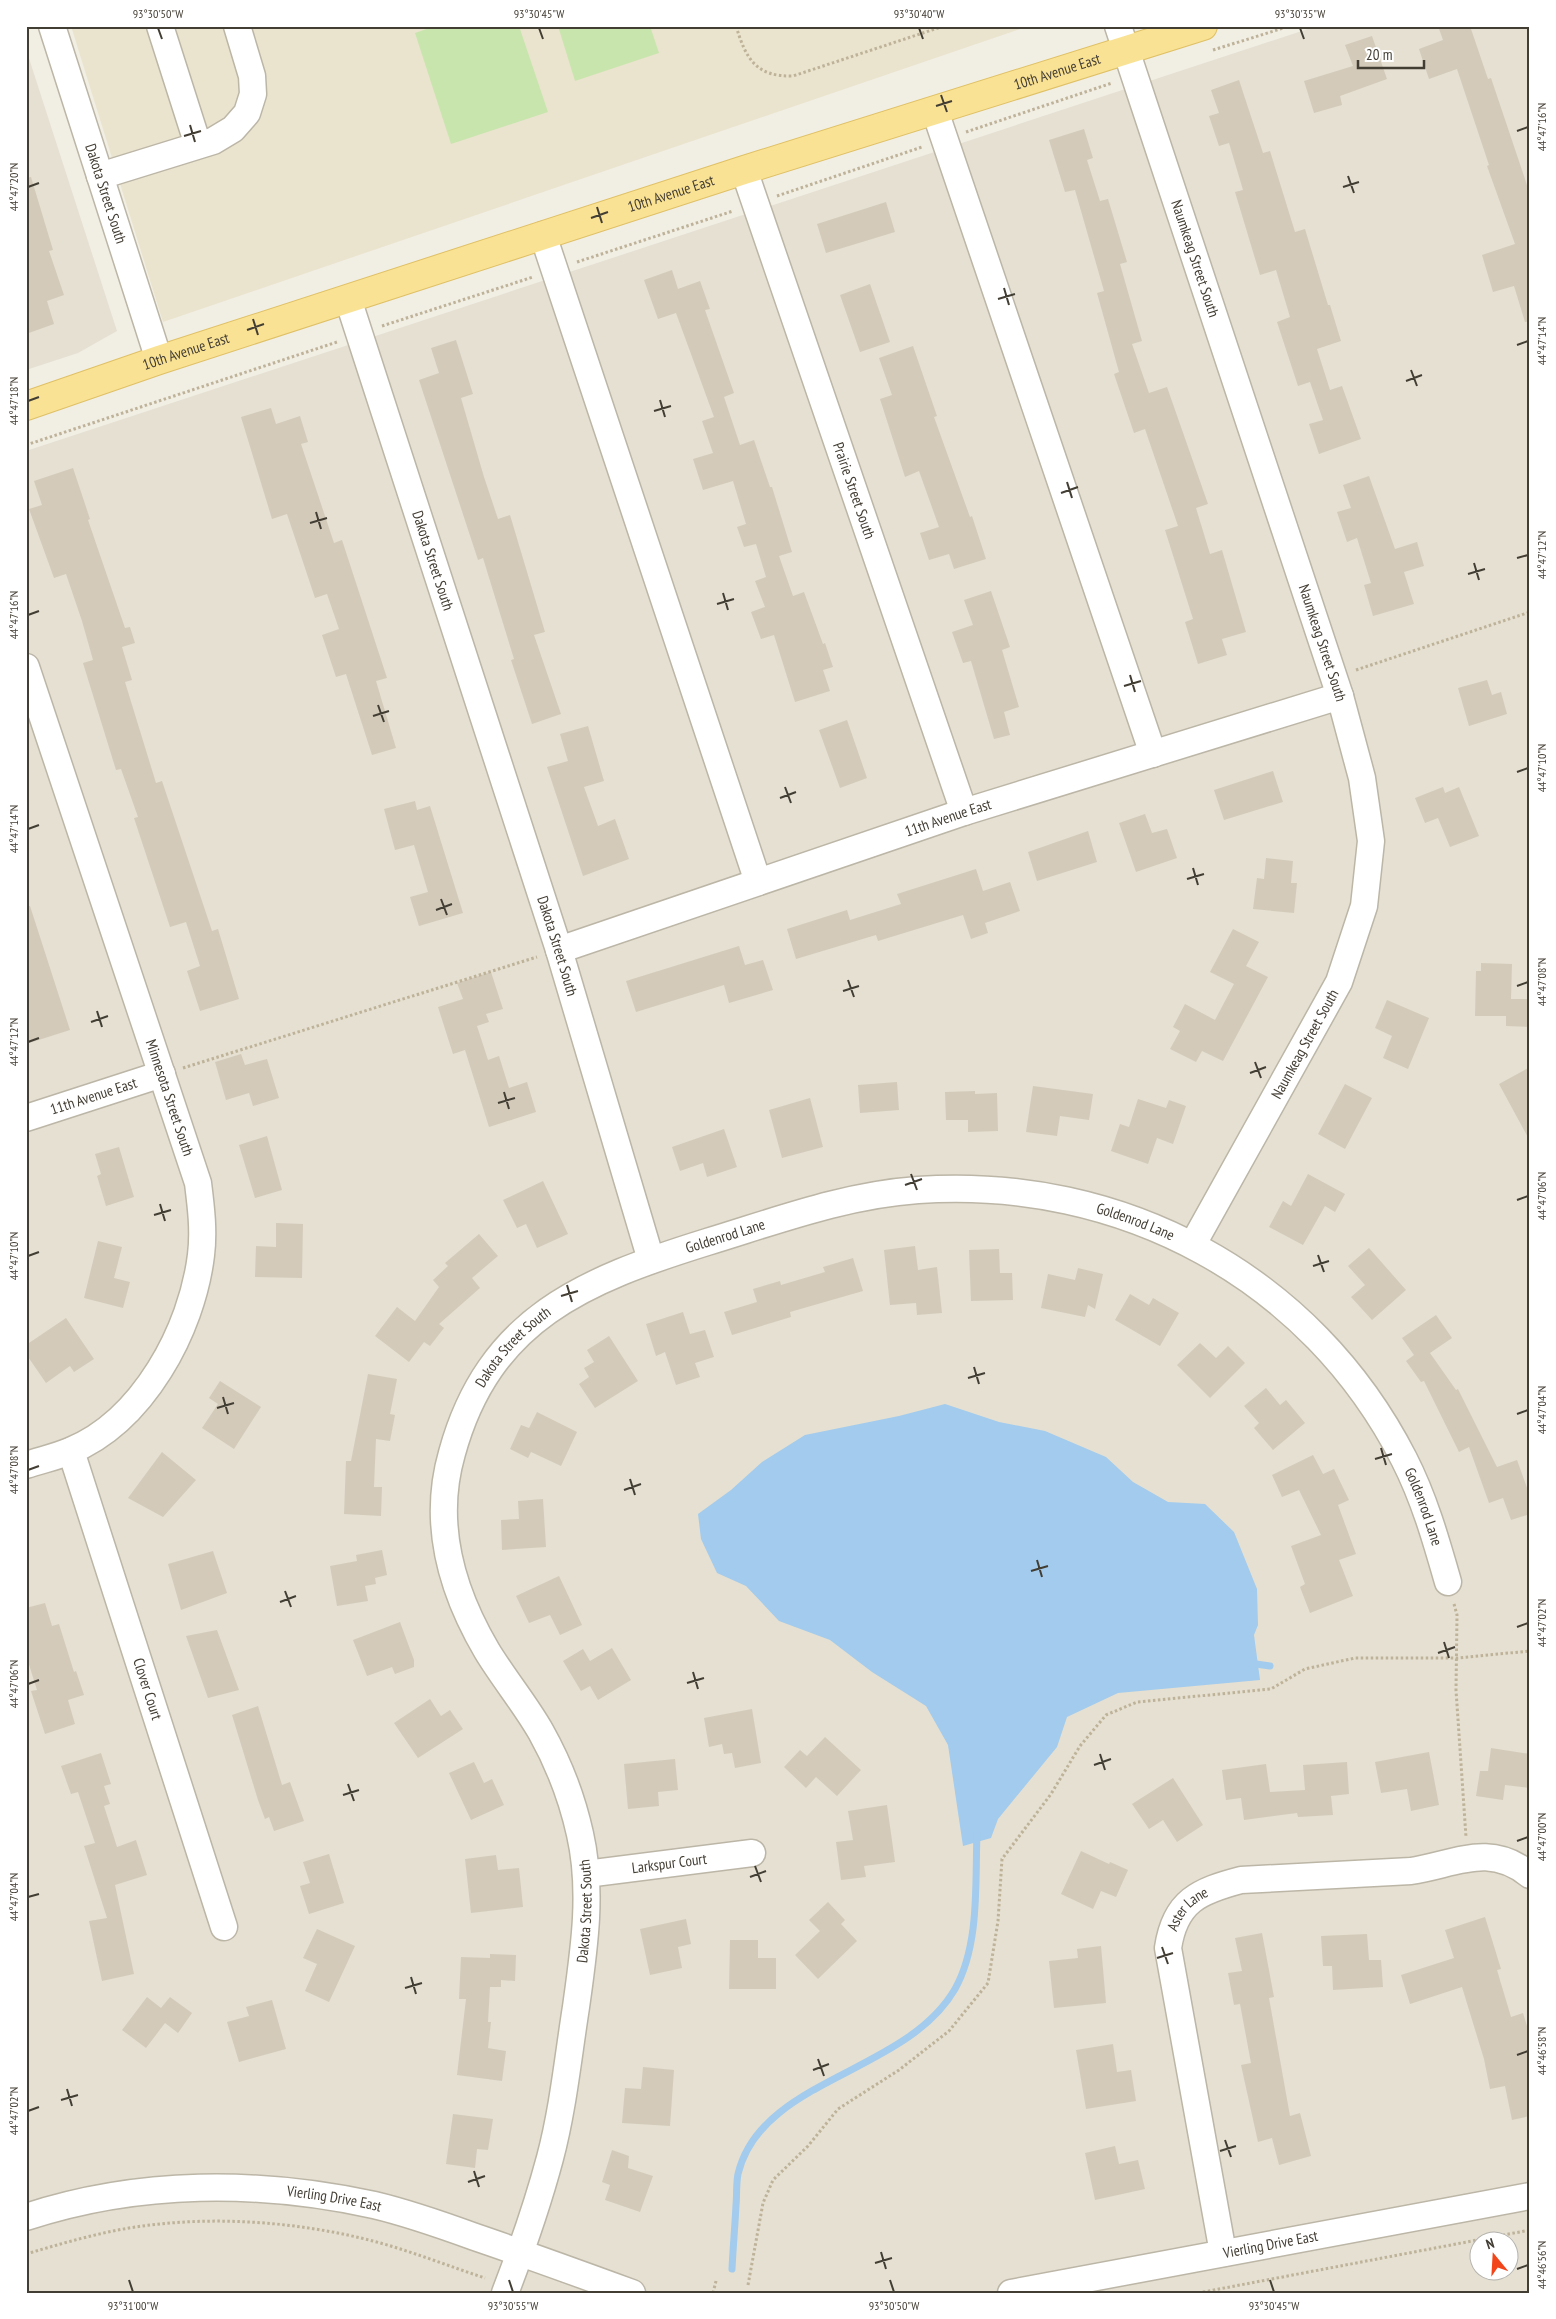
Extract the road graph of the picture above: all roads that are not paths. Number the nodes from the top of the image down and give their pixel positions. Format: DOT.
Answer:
graph roads {
  1 [pos="52,26"];
  2 [pos="160,26"];
  3 [pos="237,26"];
  4 [pos="1118,26"];
  5 [pos="1206,39"];
  6 [pos="1127,52"];
  7 [pos="935,111"];
  8 [pos="198,145"];
  9 [pos="744,170"];
  10 [pos="100,176"];
  11 [pos="543,236"];
  12 [pos="348,299"];
  13 [pos="159,360"];
  14 [pos="26,406"];
  15 [pos="26,667"];
  16 [pos="1337,687"];
  17 [pos="1152,754"];
  18 [pos="964,812"];
  19 [pos="758,882"];
  20 [pos="559,950"];
  21 [pos="162,1074"];
  22 [pos="26,1118"];
  23 [pos="1193,1244"];
  24 [pos="651,1260"];
  25 [pos="71,1451"];
  26 [pos="26,1465"];
  27 [pos="1448,1582"];
  28 [pos="752,1853"];
  29 [pos="586,1874"];
  30 [pos="1530,1875"];
  31 [pos="224,1927"];
  32 [pos="1530,2196"];
  33 [pos="26,2217"];
  34 [pos="518,2252"];
  35 [pos="1223,2253"];
  36 [pos="507,2289"];
  37 [pos="632,2293"];
  38 [pos="1011,2293"];
  1 -- 10 [label="street, Dakota Street South"];
  2 -- 8 [label="street"];
  3 -- 8 [label="street"];
  4 -- 6 [label="street, Naumkeag Street South"];
  5 -- 6 [label="main road, 10th Avenue East"];
  6 -- 7 [label="main road, 10th Avenue East"];
  6 -- 16 [label="street, Naumkeag Street South"];
  7 -- 9 [label="main road, 10th Avenue East"];
  7 -- 17 [label="street"];
  8 -- 10 [label="street"];
  9 -- 11 [label="main road, 10th Avenue East"];
  9 -- 18 [label="street, Prairie Street South"];
  10 -- 13 [label="street, Dakota Street South"];
  11 -- 12 [label="main road, 10th Avenue East"];
  11 -- 19 [label="street"];
  12 -- 13 [label="main road, 10th Avenue East"];
  12 -- 20 [label="street, Dakota Street South"];
  13 -- 14 [label="main road, 10th Avenue East"];
  15 -- 21 [label="street, Minnesota Street South"];
  16 -- 17 [label="street, 11th Avenue East"];
  16 -- 23 [label="street, Naumkeag Street South"];
  17 -- 18 [label="street, 11th Avenue East"];
  18 -- 19 [label="street, 11th Avenue East"];
  19 -- 20 [label="street, 11th Avenue East"];
  20 -- 24 [label="street, Dakota Street South"];
  21 -- 22 [label="street, 11th Avenue East"];
  21 -- 25 [label="street, Minnesota Street South"];
  23 -- 24 [label="street, Goldenrod Lane"];
  23 -- 27 [label="street, Goldenrod Lane"];
  24 -- 29 [label="street, Dakota Street South"];
  25 -- 26 [label="street, Minnesota Street South"];
  25 -- 31 [label="street, Clover Court"];
  28 -- 29 [label="street, Larkspur Court"];
  29 -- 34 [label="street, Dakota Street South"];
  30 -- 35 [label="street, Aster Lane"];
  32 -- 35 [label="street, Vierling Drive East"];
  33 -- 34 [label="street, Vierling Drive East"];
  34 -- 36 [label="street, Dakota Street South"];
  34 -- 37 [label="street, Vierling Drive East"];
  35 -- 38 [label="street, Vierling Drive East"];
}
